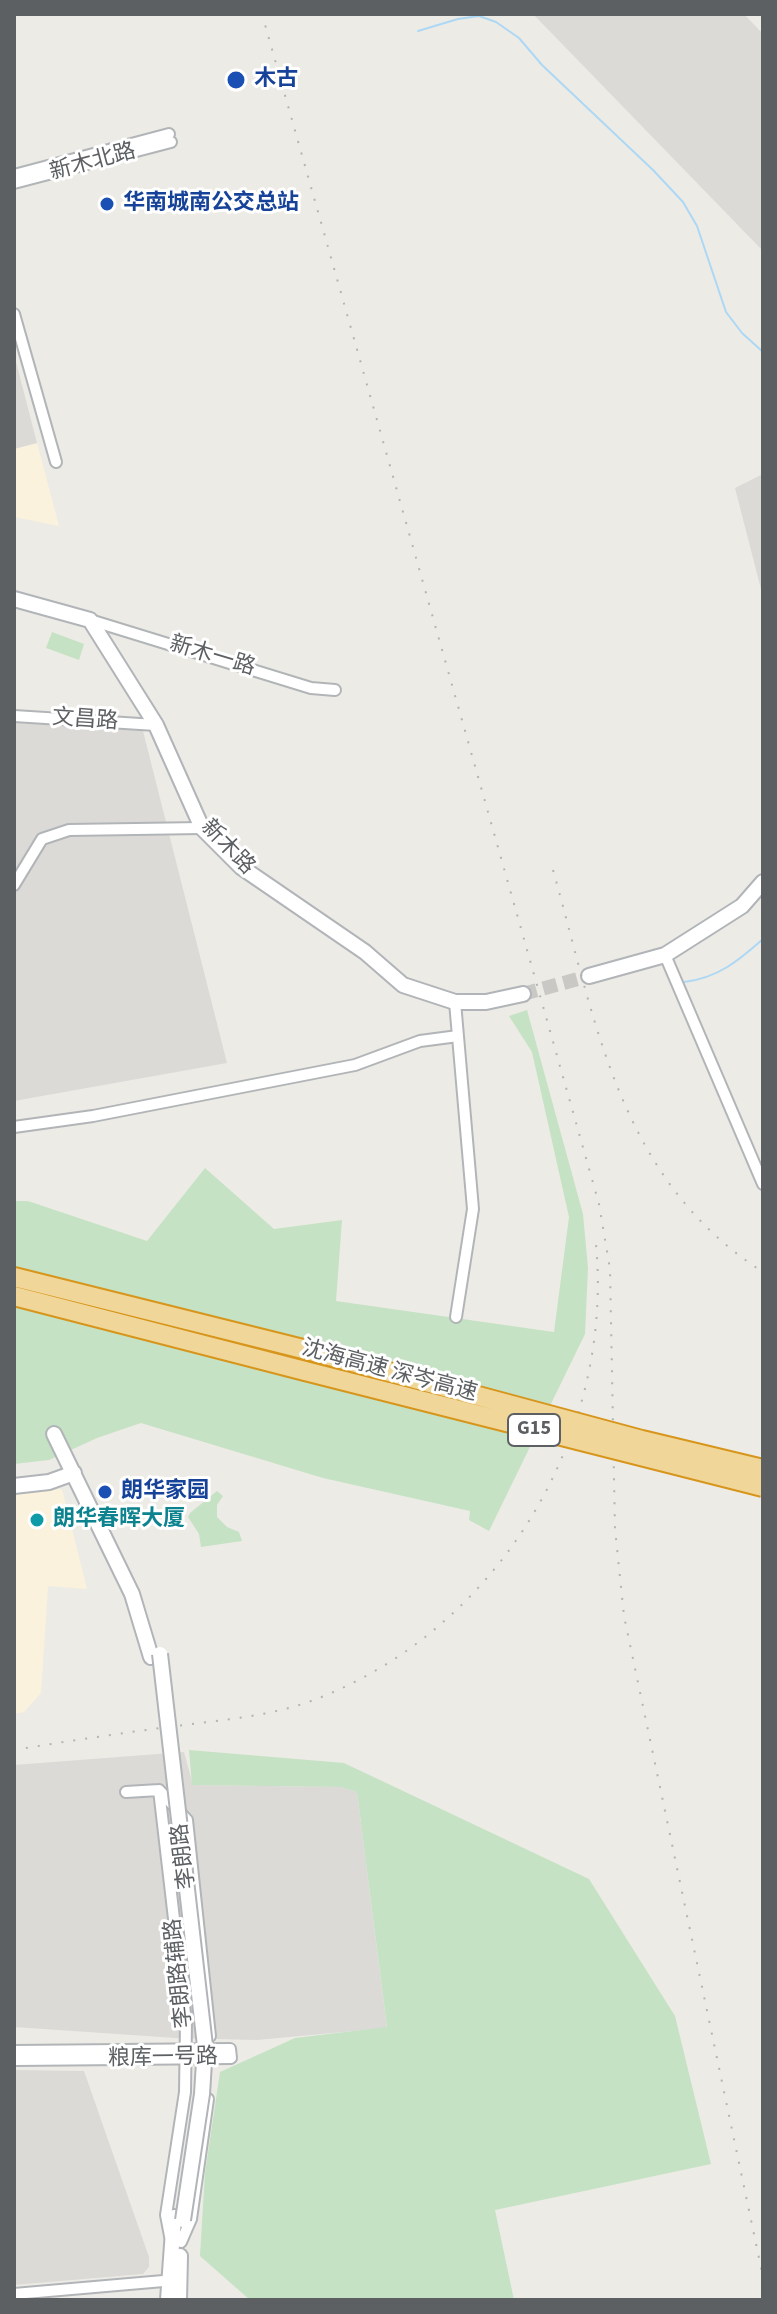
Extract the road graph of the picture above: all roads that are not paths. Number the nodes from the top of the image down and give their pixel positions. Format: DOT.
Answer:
graph roads {
  1 [pos="14,175"];
  2 [pos="14,183"];
  3 [pos="14,314"];
  4 [pos="56,462"];
  5 [pos="14,599"];
  6 [pos="90,620"];
  7 [pos="335,690"];
  8 [pos="14,716"];
  9 [pos="156,725"];
  10 [pos="202,828"];
  11 [pos="763,882"];
  12 [pos="14,885"];
  13 [pos="665,955"];
  14 [pos="589,976"];
  15 [pos="523,994"];
  16 [pos="455,1002"];
  17 [pos="458,1036"];
  18 [pos="14,1127"];
  19 [pos="763,1184"];
  20 [pos="14,1277"];
  21 [pos="14,1296"];
  22 [pos="456,1317"];
  23 [pos="72,1469"];
  24 [pos="763,1469"];
  25 [pos="14,1480"];
  26 [pos="14,1486"];
  27 [pos="763,1487"];
  28 [pos="155,1656"];
  29 [pos="159,1790"];
  30 [pos="126,1792"];
  31 [pos="14,2051"];
  32 [pos="187,2053"];
  33 [pos="210,2053"];
  34 [pos="14,2060"];
  35 [pos="176,2240"];
  36 [pos="174,2280"];
  37 [pos="14,2294"];
  38 [pos="168,2300"];
  39 [pos="179,2300"];
  1 -- 2 [label="street, 新木北路"];
  3 -- 4 [label="street"];
  5 -- 6 [label="street"];
  6 -- 7 [label="street, 新木一路"];
  6 -- 9 [label="street, 新木路"];
  8 -- 9 [label="street, 文昌路"];
  9 -- 10 [label="street, 新木路"];
  10 -- 12 [label="street"];
  10 -- 16 [label="street, 新木路"];
  11 -- 13 [label="street"];
  13 -- 14 [label="street"];
  13 -- 19 [label="street"];
  15 -- 16 [label="street, 新木路"];
  16 -- 17 [label="street"];
  17 -- 18 [label="street"];
  17 -- 22 [label="street"];
  20 -- 24 [label="highway, 沈海高速 深岑高速 / G15, bridge"];
  21 -- 27 [label="highway, 沈海高速 深岑高速 / G15, bridge"];
  23 -- 25 [label="street"];
  23 -- 26 [label="street"];
  23 -- 28 [label="street, 李朗路"];
  23 -- 28 [label="street, 李朗路"];
  28 -- 35 [label="street, 李朗路"];
  29 -- 30 [label="street"];
  29 -- 32 [label="street, 李朗路辅路"];
  29 -- 33 [label="street, 李朗路辅路"];
  31 -- 32 [label="street, 粮库一号路"];
  32 -- 33 [label="street, 粮库一号路"];
  32 -- 34 [label="street, 粮库一号路"];
  32 -- 35 [label="street, 李朗路辅路"];
  33 -- 35 [label="street, 李朗路辅路"];
  35 -- 36 [label="street, 李朗路"];
  36 -- 37 [label="street"];
  36 -- 38 [label="street, 李朗路"];
  36 -- 39 [label="street, 李朗路"];
}
